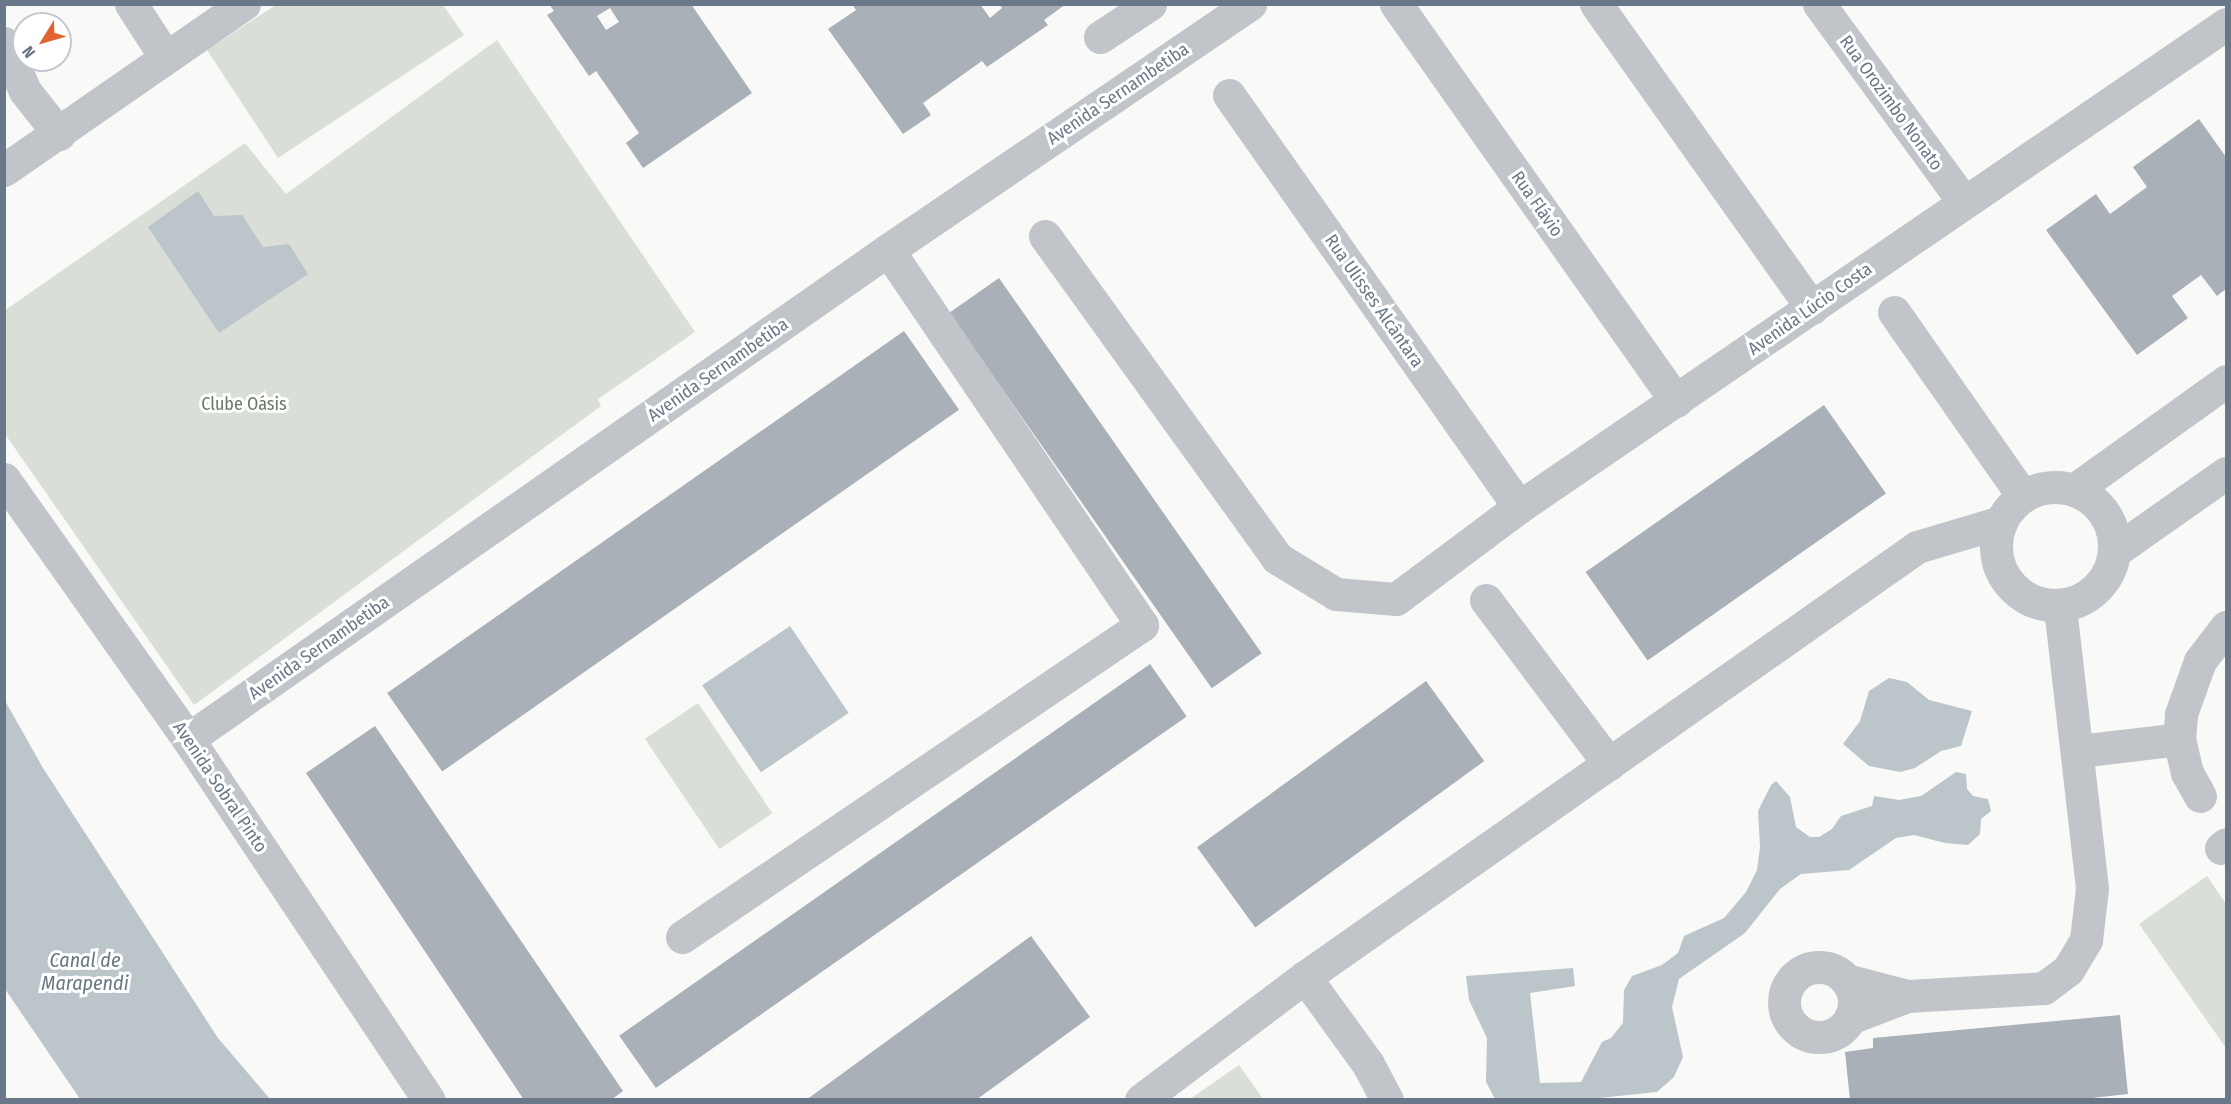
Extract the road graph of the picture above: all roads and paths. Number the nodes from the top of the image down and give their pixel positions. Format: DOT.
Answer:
graph roads {
  1 [pos="131,4"];
  2 [pos="244,4"];
  3 [pos="1119,4"];
  4 [pos="1150,4"];
  5 [pos="1250,4"];
  6 [pos="1596,4"];
  7 [pos="1820,4"];
  8 [pos="1396,5"];
  9 [pos="2226,24"];
  10 [pos="4,43"];
  11 [pos="166,58"];
  12 [pos="1229,95"];
  13 [pos="59,134"];
  14 [pos="4,170"];
  15 [pos="1963,201"];
  16 [pos="1045,236"];
  17 [pos="888,250"];
  18 [pos="1812,308"];
  19 [pos="1894,312"];
  20 [pos="2226,381"];
  21 [pos="1676,401"];
  22 [pos="2226,472"];
  23 [pos="4,479"];
  24 [pos="2074,490"];
  25 [pos="2024,496"];
  26 [pos="1519,507"];
  27 [pos="2001,522"];
  28 [pos="2115,551"];
  29 [pos="1486,600"];
  30 [pos="2060,605"];
  31 [pos="2226,627"];
  32 [pos="188,739"];
  33 [pos="2179,739"];
  34 [pos="2079,750"];
  35 [pos="1609,764"];
  36 [pos="2199,796"];
  37 [pos="682,937"];
  38 [pos="1305,978"];
  39 [pos="1846,980"];
  40 [pos="1907,996"];
  41 [pos="1850,1018"];
  42 [pos="429,1100"];
  43 [pos="1141,1100"];
  44 [pos="1387,1100"];
  1 -- 11 [label="street"];
  2 -- 11 [label="street"];
  3 -- 4 [label="street"];
  5 -- 17 [label="street, Avenida Sernambetiba"];
  6 -- 18 [label="street"];
  7 -- 15 [label="street, Rua Orozimbo Nonato"];
  8 -- 21 [label="street, Rua Flávio"];
  9 -- 15 [label="street, Avenida Lúcio Costa"];
  10 -- 13 [label="street"];
  11 -- 13 [label="street"];
  12 -- 26 [label="street, Rua Ulisses Alcântara"];
  13 -- 14 [label="street"];
  15 -- 18 [label="street, Avenida Lúcio Costa"];
  16 -- 26 [label="street, Avenida Lúcio Costa"];
  17 -- 32 [label="street, Avenida Sernambetiba"];
  17 -- 37 [label="street"];
  18 -- 21 [label="street, Avenida Lúcio Costa"];
  19 -- 25 [label="street"];
  20 -- 24 [label="street"];
  21 -- 26 [label="street, Avenida Lúcio Costa"];
  22 -- 28 [label="street"];
  23 -- 32 [label="street, Avenida Sobral Pinto"];
  24 -- 25 [label="street"];
  24 -- 28 [label="street"];
  25 -- 27 [label="street"];
  27 -- 30 [label="street"];
  27 -- 35 [label="street"];
  28 -- 30 [label="street"];
  29 -- 35 [label="street"];
  30 -- 34 [label="street"];
  31 -- 33 [label="street"];
  32 -- 42 [label="street, Avenida Sobral Pinto"];
  33 -- 34 [label="street"];
  33 -- 36 [label="street"];
  34 -- 40 [label="street"];
  35 -- 38 [label="street"];
  38 -- 43 [label="street"];
  38 -- 44 [label="street"];
  39 -- 40 [label="street"];
  39 -- 41 [label="street"];
  39 -- 41 [label="street"];
  40 -- 41 [label="street"];
}
